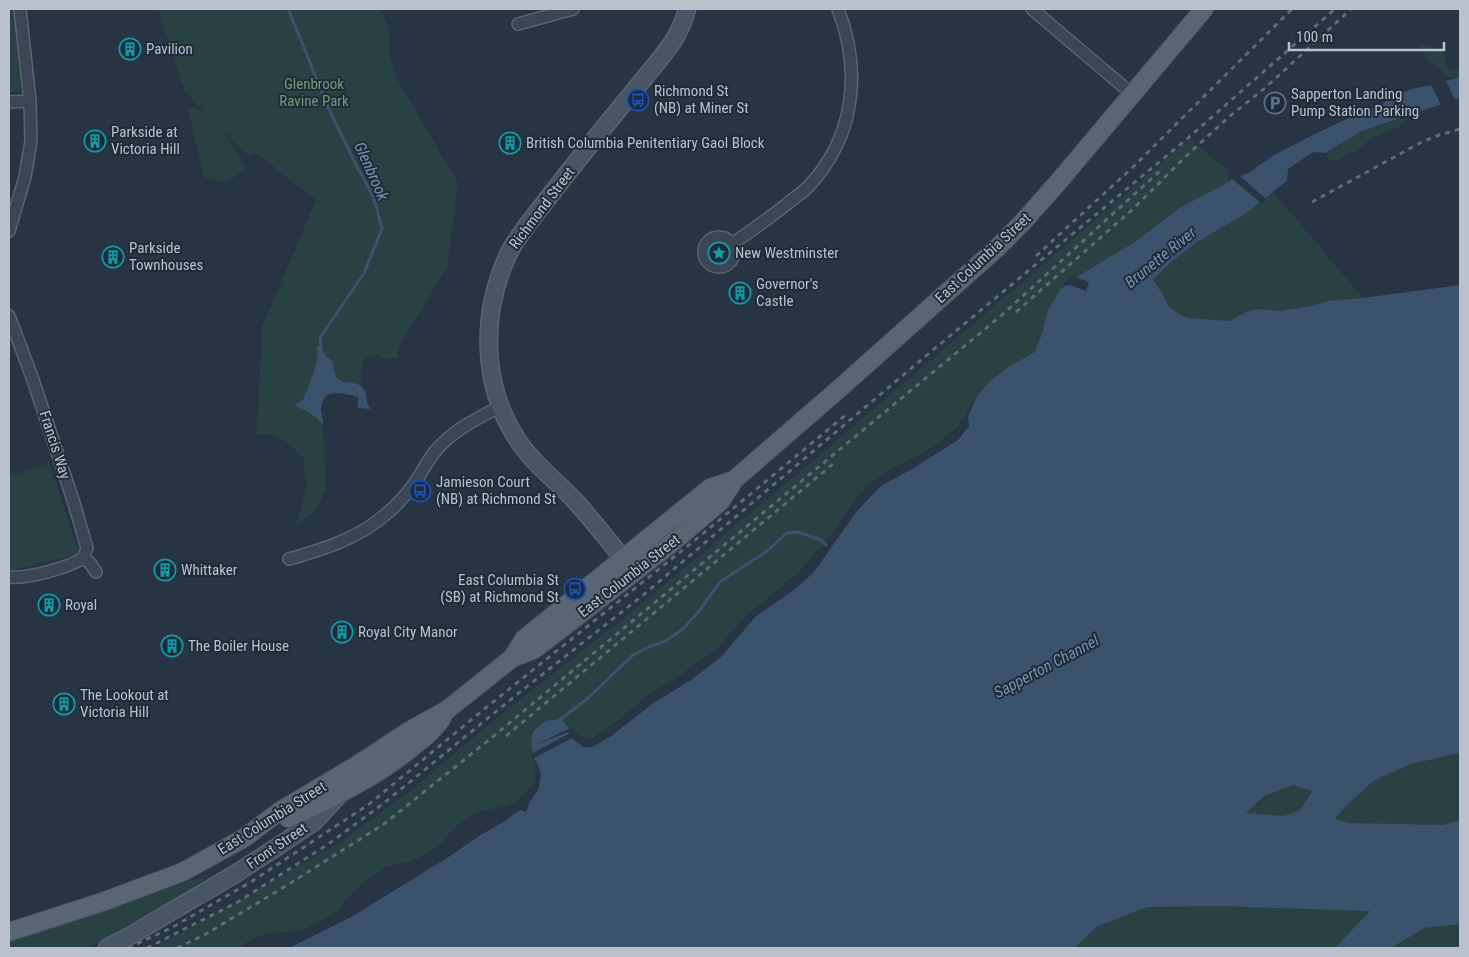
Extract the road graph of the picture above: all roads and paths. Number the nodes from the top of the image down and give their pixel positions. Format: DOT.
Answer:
graph roads {
  1 [pos="20,9"];
  2 [pos="573,9"];
  3 [pos="687,9"];
  4 [pos="838,9"];
  5 [pos="1032,9"];
  6 [pos="1204,9"];
  7 [pos="518,24"];
  8 [pos="1132,94"];
  9 [pos="30,100"];
  10 [pos="9,102"];
  11 [pos="9,231"];
  12 [pos="732,244"];
  13 [pos="9,316"];
  14 [pos="500,406"];
  15 [pos="83,558"];
  16 [pos="289,559"];
  17 [pos="629,565"];
  18 [pos="96,572"];
  19 [pos="9,577"];
  20 [pos="447,710"];
  21 [pos="429,720"];
  22 [pos="376,774"];
  23 [pos="340,794"];
  24 [pos="314,822"];
  25 [pos="244,838"];
  26 [pos="9,932"];
  27 [pos="107,948"];
  1 -- 9 [label="street"];
  2 -- 7 [label="street"];
  3 -- 14 [label="street, Richmond Street"];
  4 -- 12 [label="street"];
  5 -- 8 [label="street"];
  6 -- 8 [label="main road, East Columbia Street"];
  8 -- 17 [label="main road, East Columbia Street"];
  9 -- 10 [label="street"];
  9 -- 11 [label="street"];
  13 -- 15 [label="street, Francis Way"];
  14 -- 16 [label="street"];
  14 -- 17 [label="street, Richmond Street"];
  15 -- 18 [label="street"];
  15 -- 19 [label="street"];
  17 -- 20 [label="main road, East Columbia Street"];
  20 -- 21 [label="main road, East Columbia Street"];
  20 -- 22 [label="main road"];
  21 -- 23 [label="street, Front Street"];
  21 -- 25 [label="main road, East Columbia Street"];
  22 -- 23 [label="main road"];
  22 -- 24 [label="street"];
  23 -- 24 [label="street, Front Street"];
  23 -- 25 [label="main road"];
  24 -- 27 [label="street, Front Street"];
  25 -- 26 [label="main road, East Columbia Street"];
}
